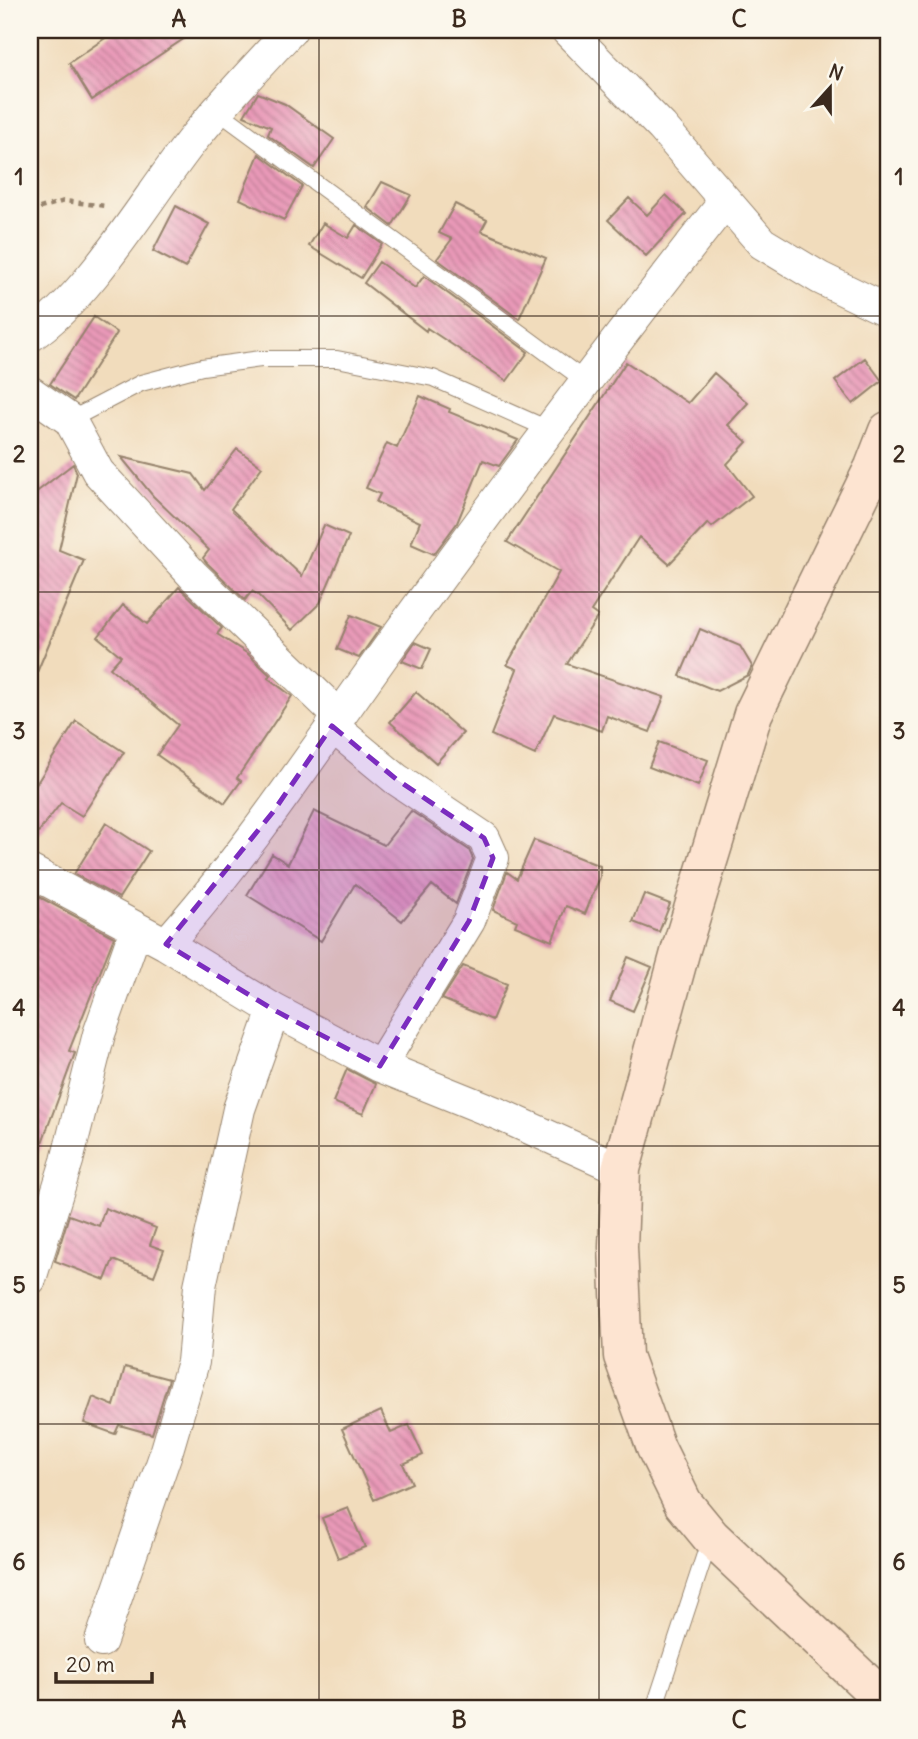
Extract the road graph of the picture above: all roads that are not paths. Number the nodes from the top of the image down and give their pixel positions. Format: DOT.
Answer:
graph roads {
  1 [pos="291,30"];
  2 [pos="567,30"];
  3 [pos="218,111"];
  4 [pos="724,203"];
  5 [pos="888,311"];
  6 [pos="30,336"];
  7 [pos="584,380"];
  8 [pos="30,392"];
  9 [pos="70,420"];
  10 [pos="548,429"];
  11 [pos="888,430"];
  12 [pos="335,721"];
  13 [pos="30,871"];
  14 [pos="136,929"];
  15 [pos="166,944"];
  16 [pos="274,1010"];
  17 [pos="380,1066"];
  18 [pos="621,1169"];
  19 [pos="30,1279"];
  20 [pos="711,1537"];
  21 [pos="101,1641"];
  22 [pos="888,1708"];
  23 [pos="654,1709"];
  1 -- 3 [label="street"];
  2 -- 4 [label="street"];
  3 -- 6 [label="street"];
  3 -- 7 [label="lane"];
  4 -- 5 [label="street"];
  4 -- 7 [label="street"];
  7 -- 10 [label="street"];
  8 -- 9 [label="street"];
  9 -- 10 [label="lane"];
  9 -- 12 [label="street"];
  10 -- 12 [label="street"];
  11 -- 18 [label="street"];
  12 -- 15 [label="street"];
  12 -- 17 [label="street"];
  13 -- 14 [label="street"];
  14 -- 15 [label="street"];
  14 -- 19 [label="street"];
  15 -- 16 [label="street"];
  16 -- 17 [label="street"];
  16 -- 21 [label="street"];
  17 -- 18 [label="street"];
  18 -- 20 [label="street"];
  20 -- 22 [label="street"];
  20 -- 23 [label="lane"];
}
